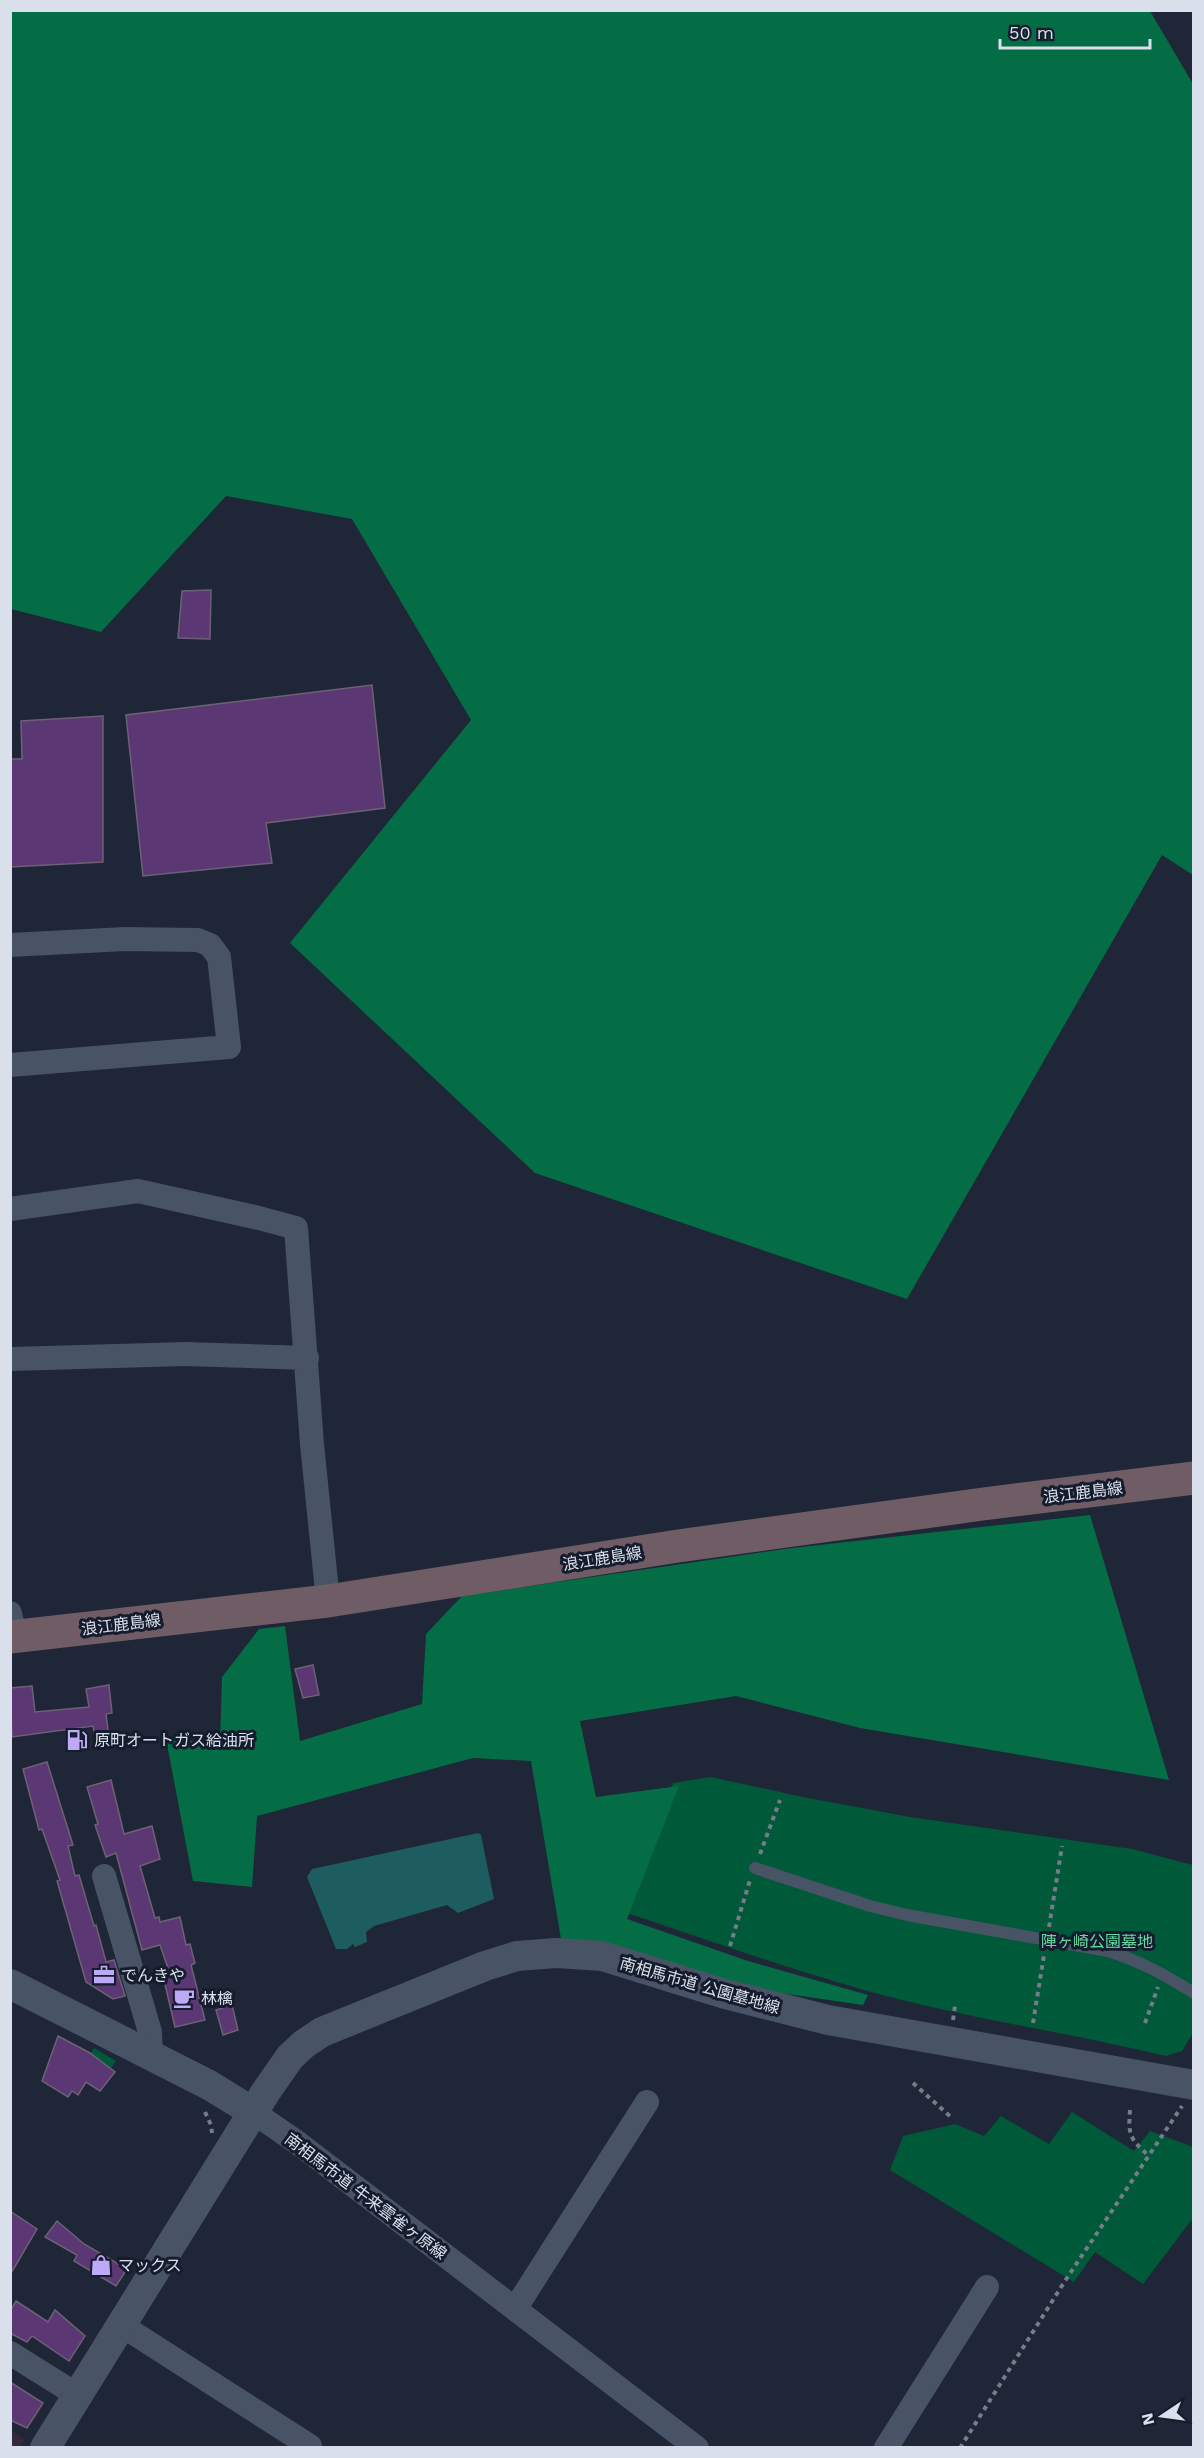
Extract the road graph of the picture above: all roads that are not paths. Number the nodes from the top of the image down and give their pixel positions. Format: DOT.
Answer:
graph roads {
  1 [pos="10,945"];
  2 [pos="10,1065"];
  3 [pos="10,1209"];
  4 [pos="307,1358"];
  5 [pos="10,1359"];
  6 [pos="1194,1478"];
  7 [pos="328,1601"];
  8 [pos="12,1629"];
  9 [pos="754,1868"];
  10 [pos="104,1875"];
  11 [pos="10,1984"];
  12 [pos="1194,1993"];
  13 [pos="151,2055"];
  14 [pos="1191,2091"];
  15 [pos="647,2102"];
  16 [pos="253,2112"];
  17 [pos="987,2287"];
  18 [pos="515,2309"];
  19 [pos="121,2325"];
  20 [pos="10,2353"];
  21 [pos="77,2395"];
  22 [pos="310,2446"];
  23 [pos="45,2448"];
  24 [pos="697,2448"];
  25 [pos="886,2448"];
  1 -- 2 [label="street"];
  3 -- 4 [label="street"];
  4 -- 5 [label="street"];
  4 -- 7 [label="street"];
  6 -- 7 [label="main road, 浪江鹿島線"];
  7 -- 8 [label="main road, 浪江鹿島線"];
  9 -- 12 [label="lane"];
  10 -- 13 [label="street"];
  11 -- 13 [label="street, 南相馬市道 牛来雲雀ヶ原線"];
  13 -- 16 [label="street, 南相馬市道 牛来雲雀ヶ原線"];
  14 -- 16 [label="street, 南相馬市道 公園墓地線"];
  15 -- 18 [label="street"];
  16 -- 18 [label="street, 南相馬市道 牛来雲雀ヶ原線"];
  16 -- 19 [label="street, 南相馬市道 公園墓地線"];
  17 -- 25 [label="street"];
  18 -- 24 [label="street, 南相馬市道 牛来雲雀ヶ原線"];
  19 -- 21 [label="street, 南相馬市道 公園墓地線"];
  19 -- 22 [label="street"];
  20 -- 21 [label="street"];
  21 -- 23 [label="street, 南相馬市道 公園墓地線"];
}
